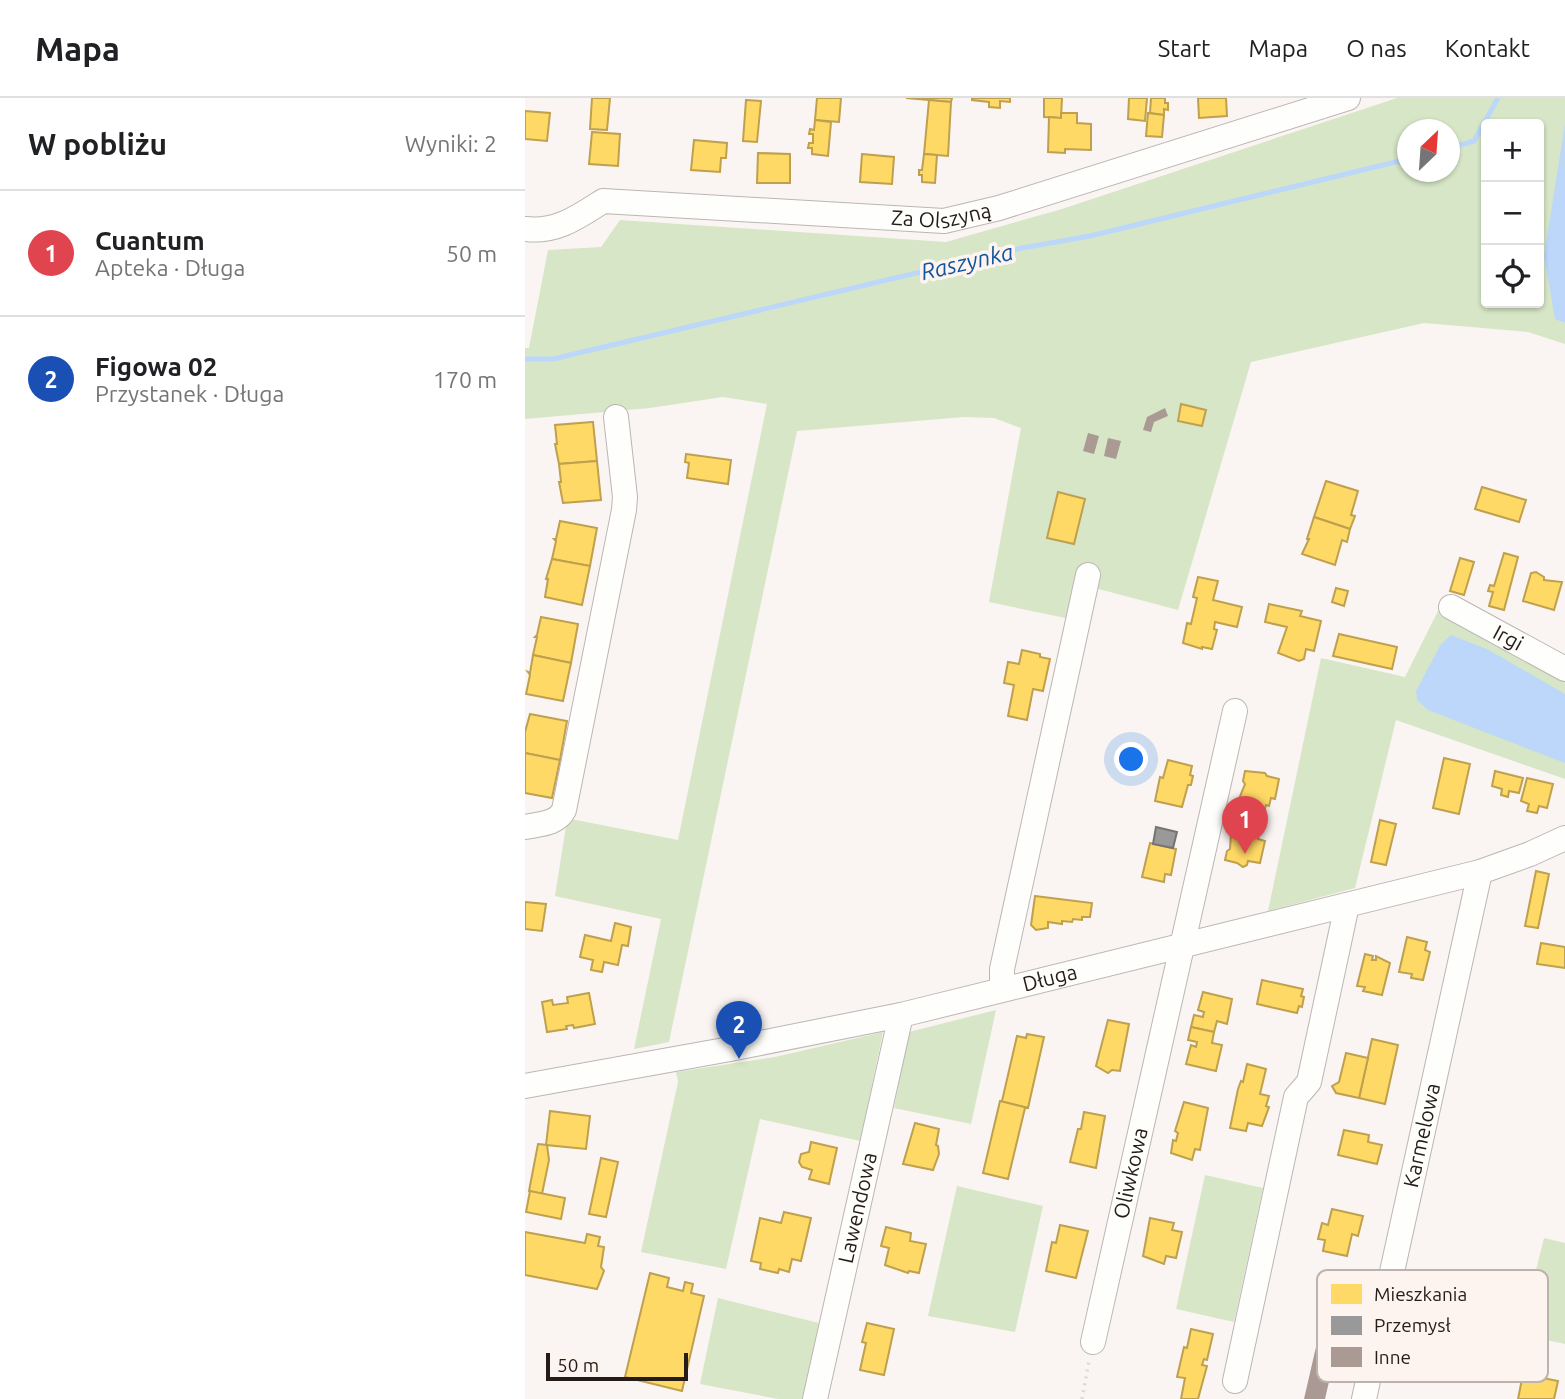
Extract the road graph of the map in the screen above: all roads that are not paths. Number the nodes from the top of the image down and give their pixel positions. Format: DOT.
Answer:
graph roads {
  1 [pos="1348,98"];
  2 [pos="525,229"];
  3 [pos="616,417"];
  4 [pos="1088,575"];
  5 [pos="1451,607"];
  6 [pos="1565,669"];
  7 [pos="1235,711"];
  8 [pos="525,827"];
  9 [pos="1565,838"];
  10 [pos="1480,872"];
  11 [pos="1346,905"];
  12 [pos="1181,946"];
  13 [pos="1002,989"];
  14 [pos="901,1015"];
  15 [pos="525,1086"];
  16 [pos="1392,1270"];
  17 [pos="1093,1342"];
  18 [pos="1235,1381"];
  19 [pos="815,1399"];
  1 -- 2 [label="street, Za Olszyną"];
  3 -- 8 [label="street"];
  4 -- 13 [label="street"];
  5 -- 6 [label="street, Irgi"];
  7 -- 12 [label="street, Oliwkowa"];
  9 -- 10 [label="street, Długa"];
  10 -- 11 [label="street, Długa"];
  10 -- 16 [label="street, Karmelowa"];
  11 -- 12 [label="street, Długa"];
  11 -- 18 [label="street"];
  12 -- 13 [label="street, Długa"];
  12 -- 17 [label="street, Oliwkowa"];
  13 -- 14 [label="street, Długa"];
  14 -- 15 [label="street, Długa"];
  14 -- 19 [label="street, Lawendowa"];
}
